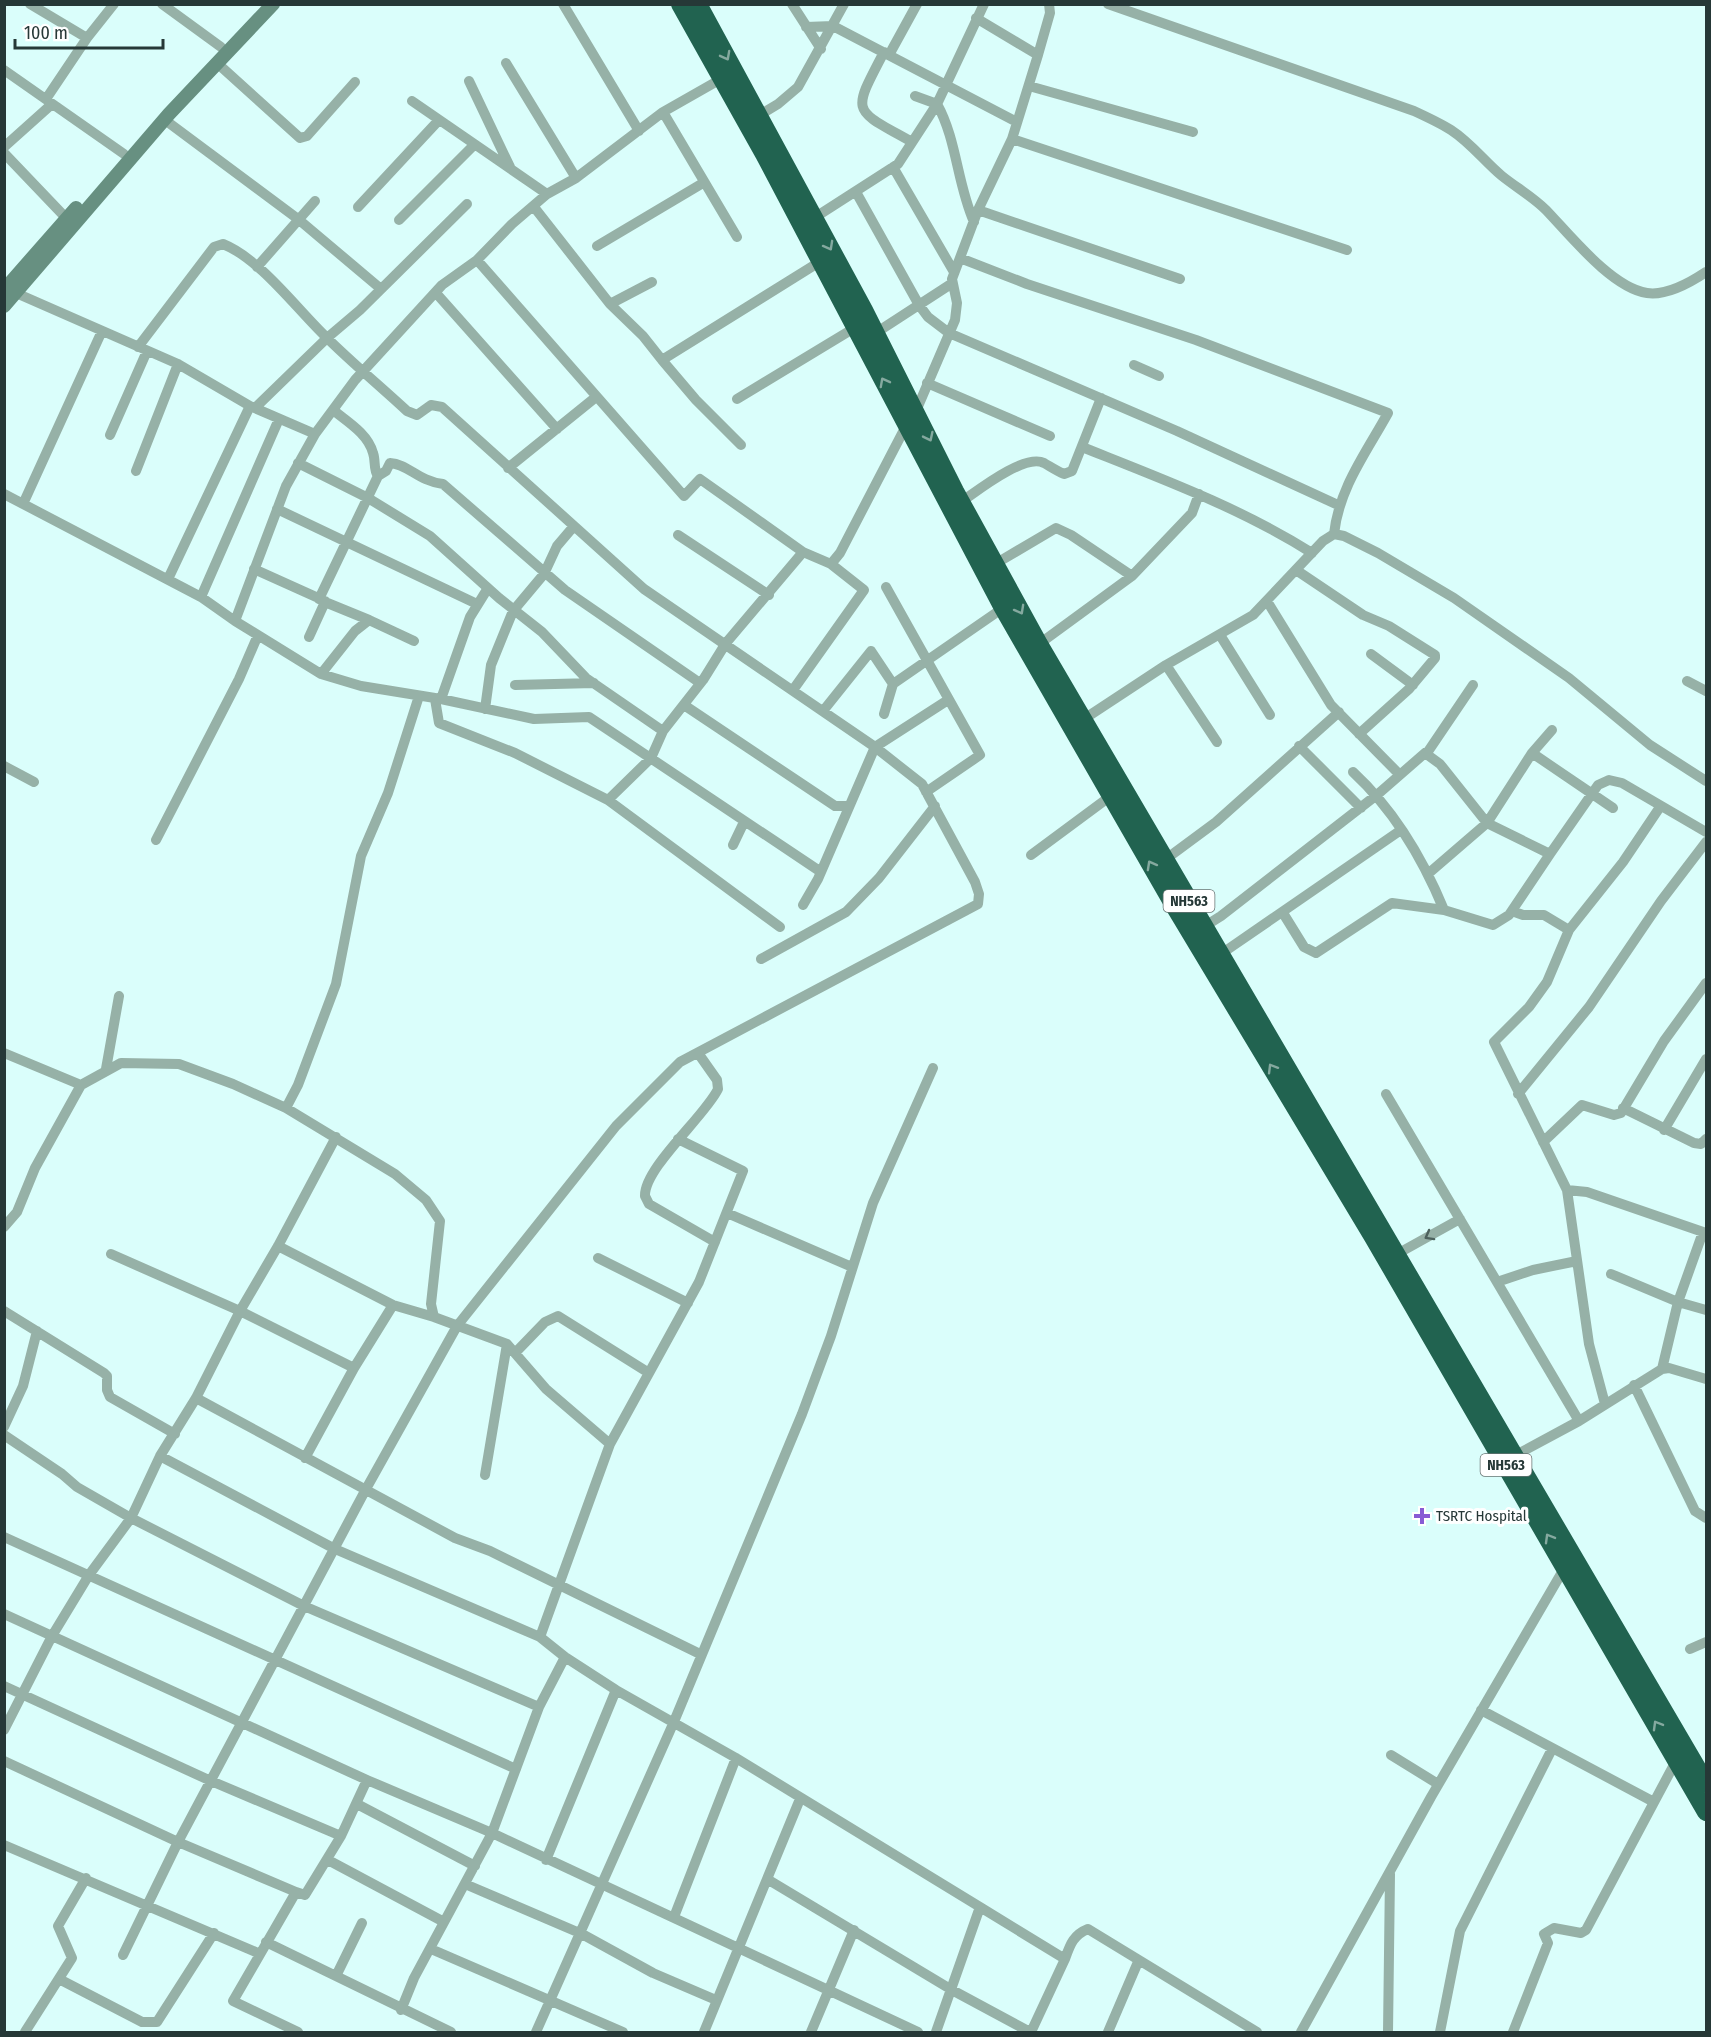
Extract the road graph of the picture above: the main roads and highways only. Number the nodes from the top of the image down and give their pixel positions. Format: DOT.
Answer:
graph roads {
  1 [pos="680,4"];
  2 [pos="698,4"];
  3 [pos="865,334"];
  4 [pos="912,417"];
  5 [pos="1033,648"];
  6 [pos="1198,930"];
  7 [pos="1707,1783"];
  8 [pos="1707,1812"];
  1 -- 3 [label="highway, NH563"];
  2 -- 3 [label="highway, NH563, one-way"];
  3 -- 4 [label="highway, NH563"];
  4 -- 5 [label="highway, NH563, one-way"];
  4 -- 5 [label="highway, NH563"];
  6 -- 5 [label="highway, NH563, one-way"];
  5 -- 6 [label="highway, NH563"];
  6 -- 7 [label="highway, NH563"];
  8 -- 6 [label="highway, NH563, one-way"];
}
